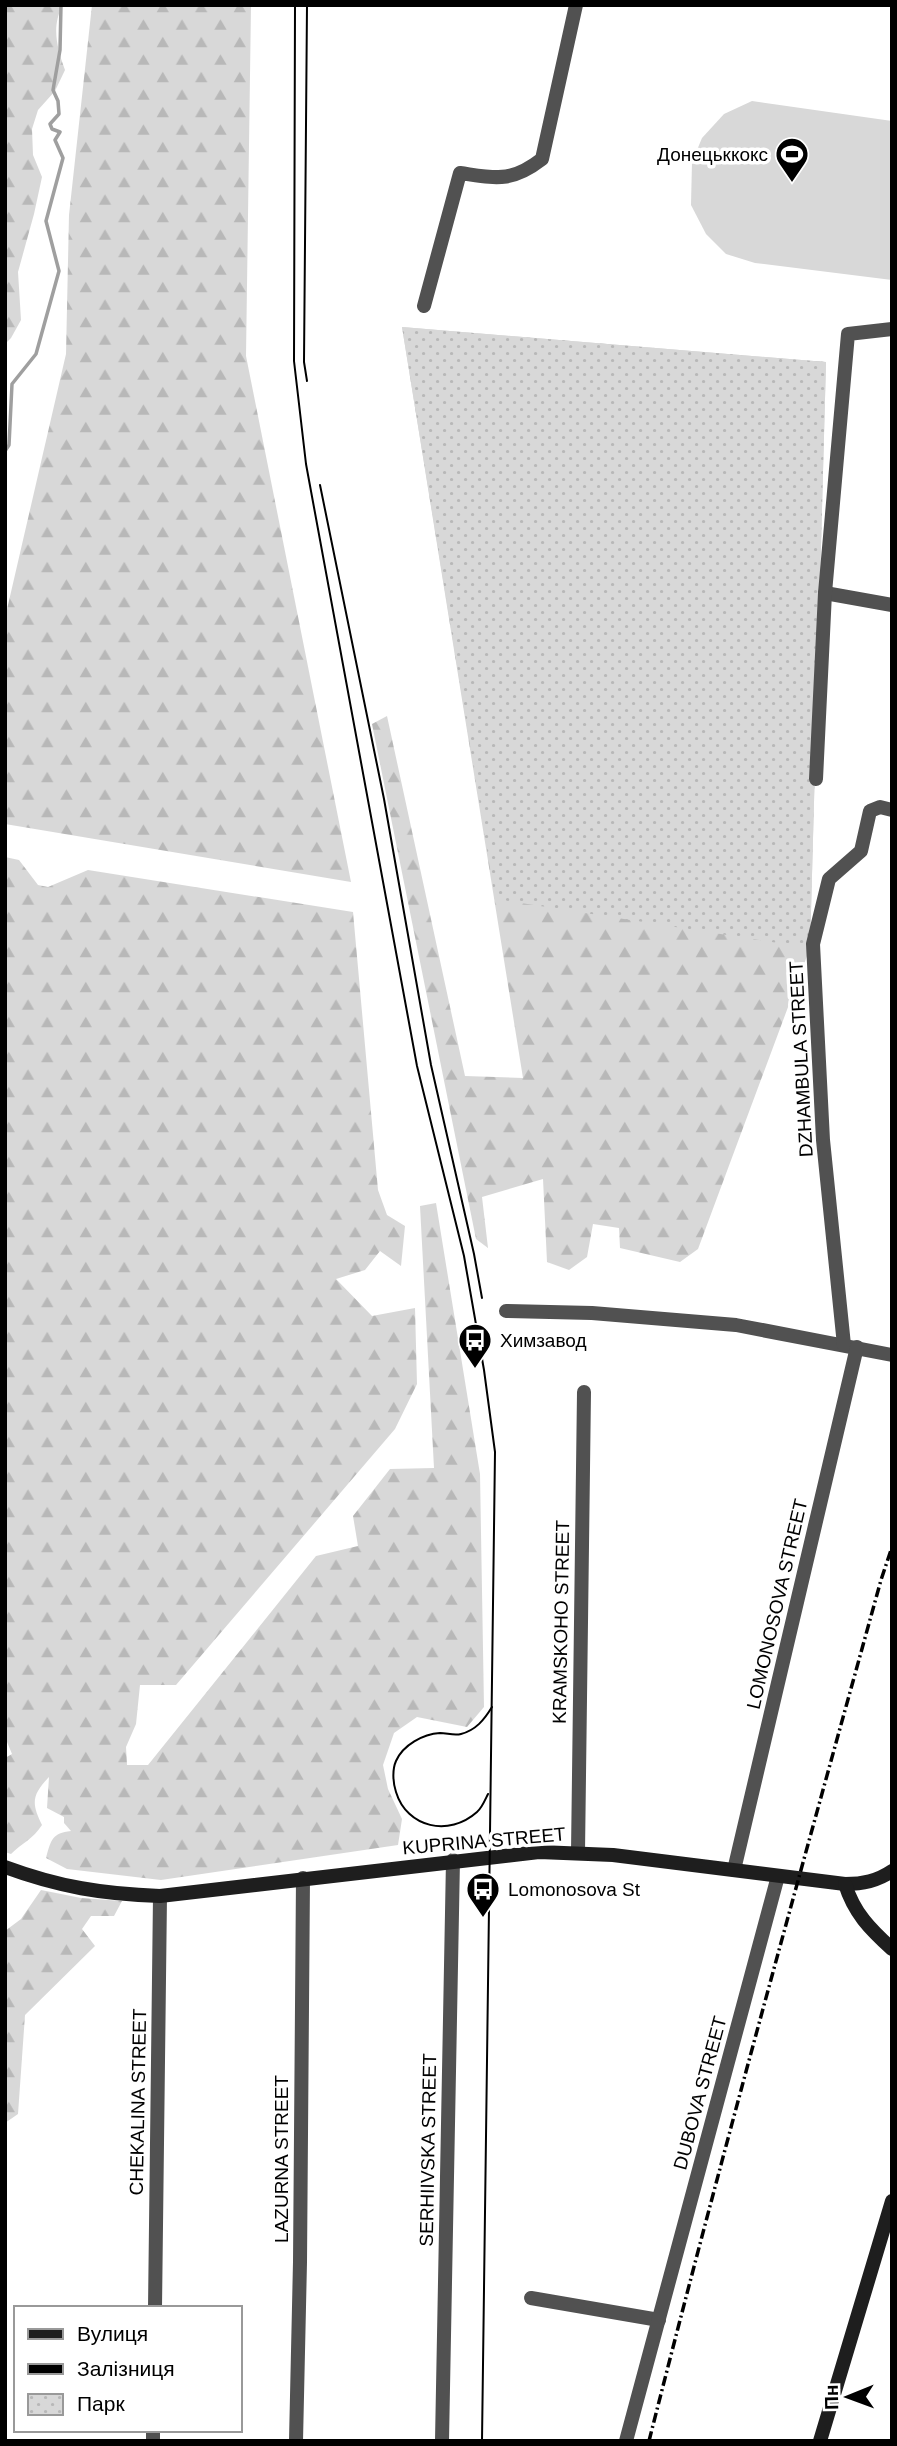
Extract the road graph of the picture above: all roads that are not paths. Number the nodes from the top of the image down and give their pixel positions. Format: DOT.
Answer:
graph roads {
  1 [pos="576,5"];
  2 [pos="424,306"];
  3 [pos="892,329"];
  4 [pos="825,593"];
  5 [pos="892,605"];
  6 [pos="816,779"];
  7 [pos="892,810"];
  8 [pos="506,1311"];
  9 [pos="850,1346"];
  10 [pos="892,1355"];
  11 [pos="584,1392"];
  12 [pos="578,1852"];
  13 [pos="453,1860"];
  14 [pos="5,1867"];
  15 [pos="734,1870"];
  16 [pos="892,1871"];
  17 [pos="778,1876"];
  18 [pos="303,1878"];
  19 [pos="845,1884"];
  20 [pos="160,1896"];
  21 [pos="892,1949"];
  22 [pos="892,2201"];
  23 [pos="531,2298"];
  24 [pos="155,2306"];
  25 [pos="659,2320"];
  26 [pos="296,2441"];
  27 [pos="442,2441"];
  28 [pos="626,2441"];
  29 [pos="820,2441"];
  1 -- 2 [label="street"];
  3 -- 4 [label="street"];
  4 -- 5 [label="street"];
  4 -- 6 [label="street"];
  7 -- 9 [label="street, DZHAMBULA STREET"];
  8 -- 9 [label="street"];
  9 -- 10 [label="street"];
  9 -- 15 [label="street, LOMONOSOVA STREET"];
  11 -- 12 [label="street, KRAMSKOHO STREET"];
  12 -- 13 [label="main road, KUPRINA STREET"];
  12 -- 15 [label="main road, KUPRINA STREET"];
  13 -- 18 [label="main road, KUPRINA STREET"];
  13 -- 27 [label="street, SERHIIVSKA STREET"];
  14 -- 20 [label="main road, KUPRINA STREET"];
  15 -- 17 [label="main road, KUPRINA STREET"];
  16 -- 19 [label="main road, KUPRINA STREET"];
  17 -- 19 [label="main road, KUPRINA STREET"];
  17 -- 25 [label="street, DUBOVA STREET"];
  18 -- 20 [label="main road, KUPRINA STREET"];
  18 -- 26 [label="street, LAZURNA STREET"];
  19 -- 21 [label="main road"];
  20 -- 24 [label="street, CHEKALINA STREET"];
  22 -- 29 [label="main road"];
  23 -- 25 [label="street"];
  25 -- 28 [label="street, DUBOVA STREET"];
}
